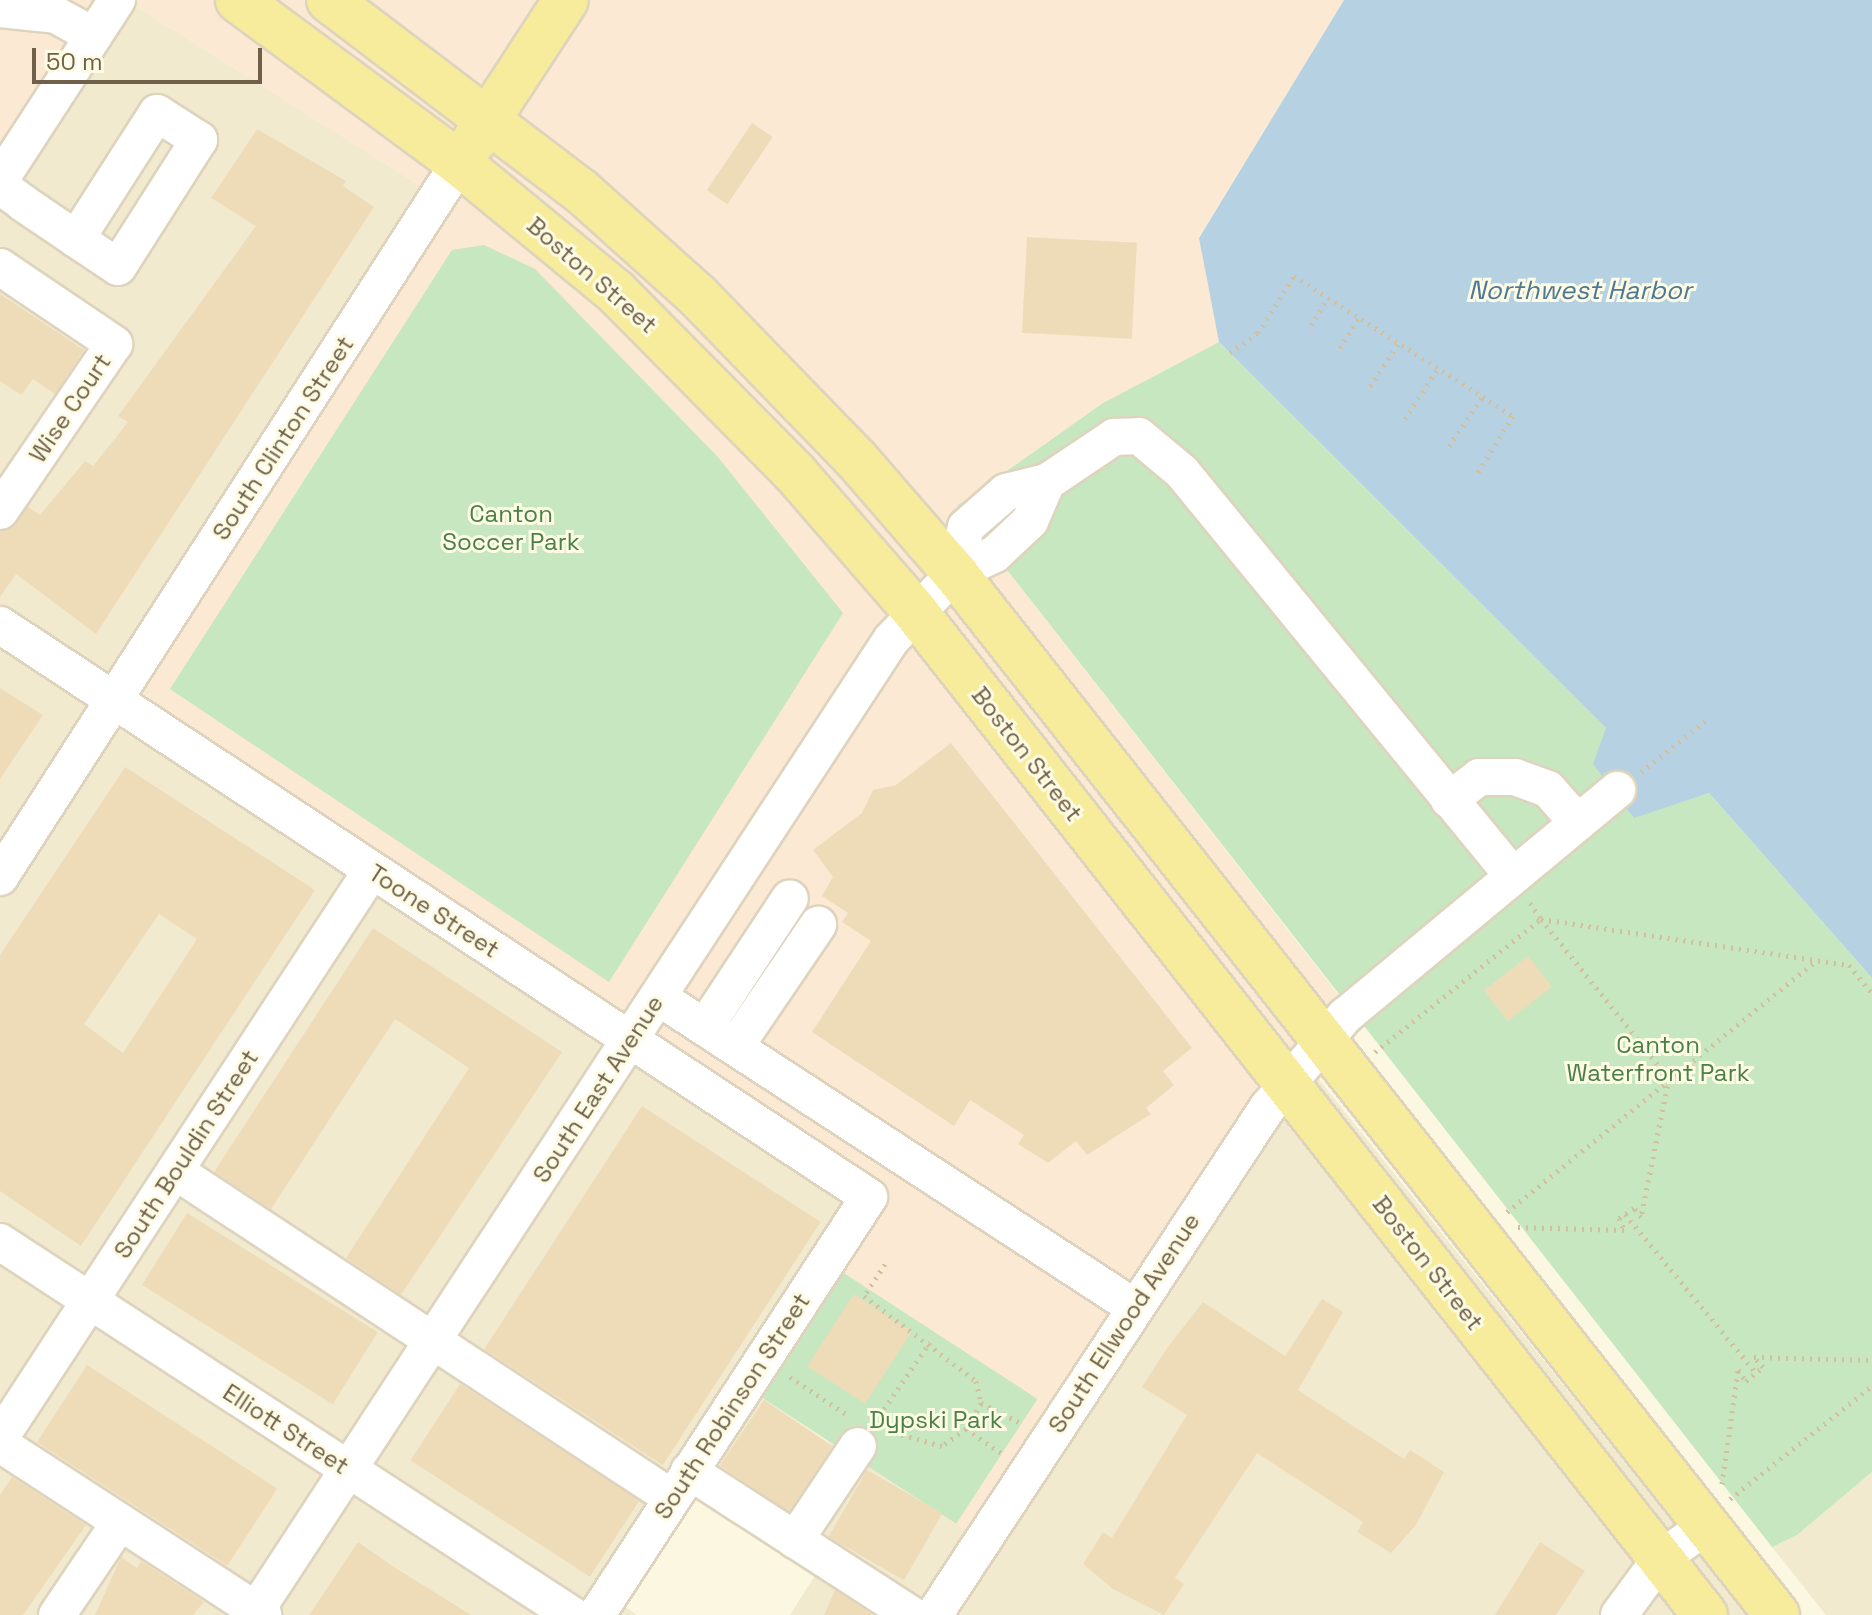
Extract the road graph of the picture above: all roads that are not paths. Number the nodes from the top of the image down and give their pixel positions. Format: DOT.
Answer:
graph roads {
  1 [pos="117,0"];
  2 [pos="238,0"];
  3 [pos="329,0"];
  4 [pos="566,0"];
  5 [pos="0,9"];
  6 [pos="94,36"];
  7 [pos="489,118"];
  8 [pos="459,163"];
  9 [pos="0,180"];
  10 [pos="0,186"];
  11 [pos="76,239"];
  12 [pos="0,267"];
  13 [pos="0,511"];
  14 [pos="955,573"];
  15 [pos="914,610"];
  16 [pos="0,625"];
  17 [pos="115,701"];
  18 [pos="1617,790"];
  19 [pos="1449,800"];
  20 [pos="1578,823"];
  21 [pos="372,870"];
  22 [pos="1513,876"];
  23 [pos="0,877"];
  24 [pos="790,898"];
  25 [pos="818,925"];
  26 [pos="658,997"];
  27 [pos="705,1027"];
  28 [pos="630,1040"];
  29 [pos="1324,1040"];
  30 [pos="735,1047"];
  31 [pos="1287,1084"];
  32 [pos="175,1171"];
  33 [pos="869,1197"];
  34 [pos="0,1242"];
  35 [pos="90,1301"];
  36 [pos="1134,1307"];
  37 [pos="431,1344"];
  38 [pos="858,1434"];
  39 [pos="0,1441"];
  40 [pos="349,1470"];
  41 [pos="681,1485"];
  42 [pos="1720,1505"];
  43 [pos="120,1522"];
  44 [pos="795,1540"];
  45 [pos="1661,1558"];
  46 [pos="258,1614"];
  47 [pos="57,1615"];
  48 [pos="572,1615"];
  49 [pos="596,1615"];
  50 [pos="912,1615"];
  51 [pos="934,1615"];
  52 [pos="1619,1615"];
  53 [pos="1705,1615"];
  54 [pos="1777,1615"];
  1 -- 6 [label="street"];
  2 -- 8 [label="main road, Boston Street"];
  3 -- 7 [label="main road"];
  4 -- 7 [label="main road, South Clinton Street"];
  5 -- 6 [label="street"];
  6 -- 9 [label="street"];
  7 -- 8 [label="main road, South Clinton Street"];
  7 -- 14 [label="main road"];
  8 -- 15 [label="main road, Boston Street"];
  8 -- 17 [label="street, South Clinton Street"];
  10 -- 11 [label="street"];
  12 -- 13 [label="street, Wise Court"];
  14 -- 15 [label="street, South East Avenue"];
  14 -- 19 [label="street"];
  14 -- 29 [label="main road"];
  15 -- 26 [label="street, South East Avenue"];
  15 -- 31 [label="main road, Boston Street"];
  16 -- 17 [label="street, Toone Street"];
  17 -- 21 [label="street, Toone Street"];
  17 -- 23 [label="street, South Clinton Street"];
  18 -- 20 [label="street, South Ellwood Avenue"];
  19 -- 20 [label="street"];
  19 -- 22 [label="street"];
  20 -- 22 [label="street, South Ellwood Avenue"];
  21 -- 28 [label="street, Toone Street"];
  21 -- 32 [label="street, South Bouldin Street"];
  22 -- 29 [label="street, South Ellwood Avenue"];
  24 -- 27 [label="street"];
  25 -- 30 [label="street"];
  26 -- 27 [label="street"];
  26 -- 28 [label="street, South East Avenue"];
  27 -- 30 [label="street"];
  28 -- 33 [label="street, Toone Street"];
  28 -- 37 [label="street, South East Avenue"];
  29 -- 31 [label="street, South Ellwood Avenue"];
  29 -- 42 [label="main road"];
  30 -- 36 [label="street"];
  31 -- 36 [label="street, South Ellwood Avenue"];
  31 -- 45 [label="main road, Boston Street"];
  32 -- 35 [label="street, South Bouldin Street"];
  32 -- 37 [label="street"];
  33 -- 41 [label="street, South Robinson Street"];
  34 -- 35 [label="street, Elliott Street"];
  35 -- 39 [label="street, South Bouldin Street"];
  35 -- 40 [label="street, Elliott Street"];
  36 -- 51 [label="street, South Ellwood Avenue"];
  37 -- 40 [label="street, South East Avenue"];
  37 -- 41 [label="street"];
  38 -- 44 [label="street"];
  39 -- 43 [label="street"];
  40 -- 46 [label="street, South East Avenue"];
  40 -- 48 [label="street, Elliott Street"];
  41 -- 44 [label="street"];
  41 -- 49 [label="street, South Robinson Street"];
  42 -- 45 [label="street"];
  42 -- 54 [label="main road"];
  43 -- 46 [label="street"];
  43 -- 47 [label="street"];
  44 -- 50 [label="street"];
  45 -- 52 [label="street"];
  45 -- 53 [label="main road, Boston Street"];
}
